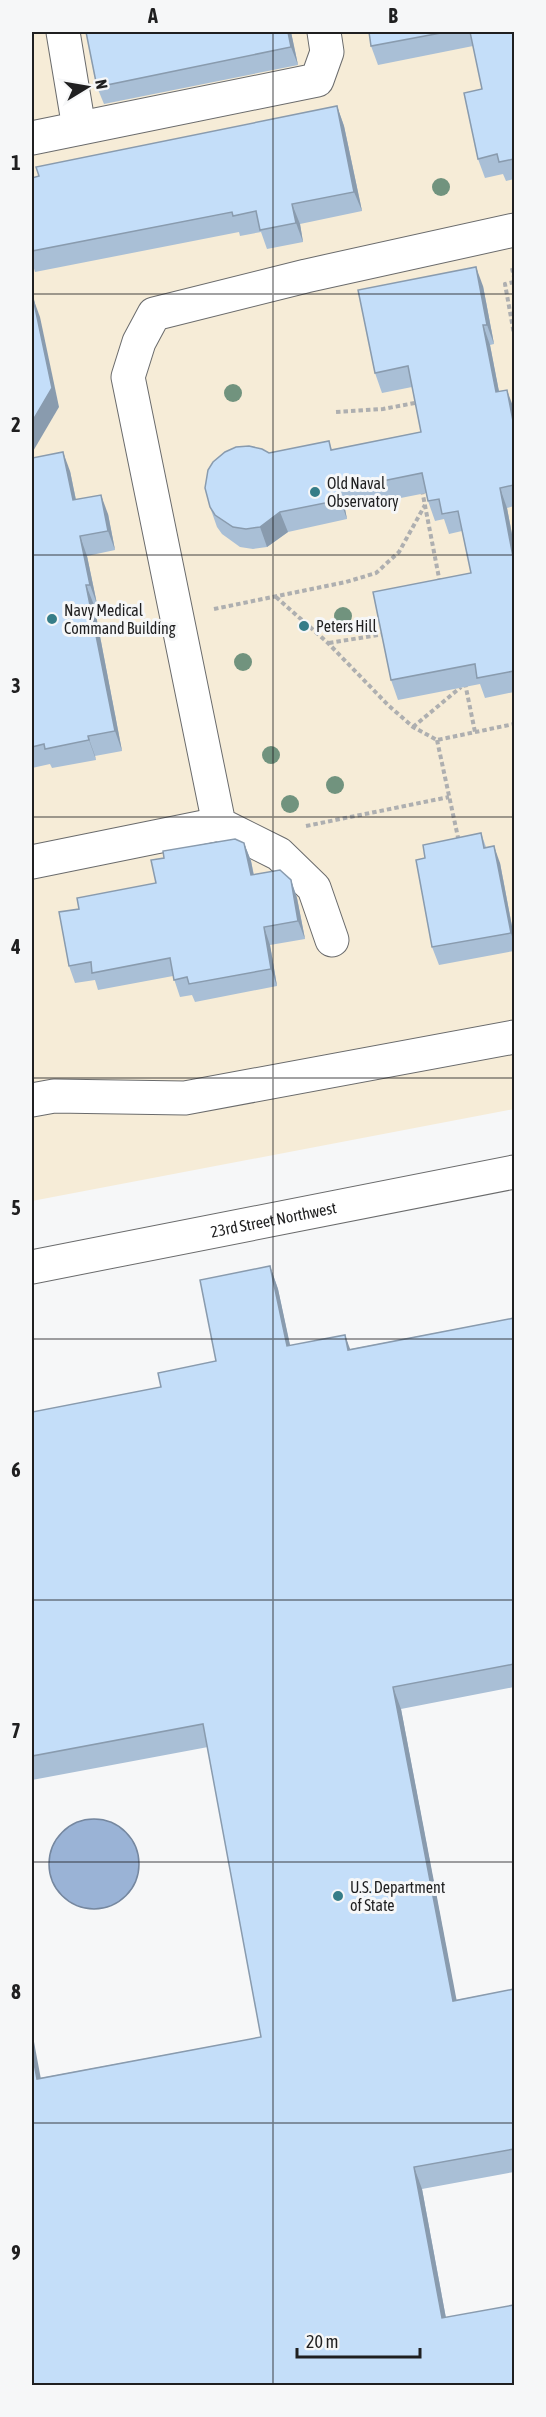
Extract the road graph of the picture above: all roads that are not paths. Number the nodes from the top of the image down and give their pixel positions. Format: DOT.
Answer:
graph roads {
  1 [pos="63,32"];
  2 [pos="324,32"];
  3 [pos="79,128"];
  4 [pos="32,138"];
  5 [pos="514,230"];
  6 [pos="219,824"];
  7 [pos="32,862"];
  8 [pos="332,940"];
  9 [pos="514,1037"];
  10 [pos="32,1100"];
  11 [pos="514,1172"];
  12 [pos="32,1267"];
  1 -- 3 [label="main road"];
  2 -- 3 [label="main road"];
  3 -- 4 [label="main road"];
  5 -- 6 [label="main road"];
  6 -- 7 [label="main road"];
  6 -- 8 [label="main road"];
  9 -- 10 [label="main road"];
  11 -- 12 [label="main road, 23rd Street Northwest"];
}
